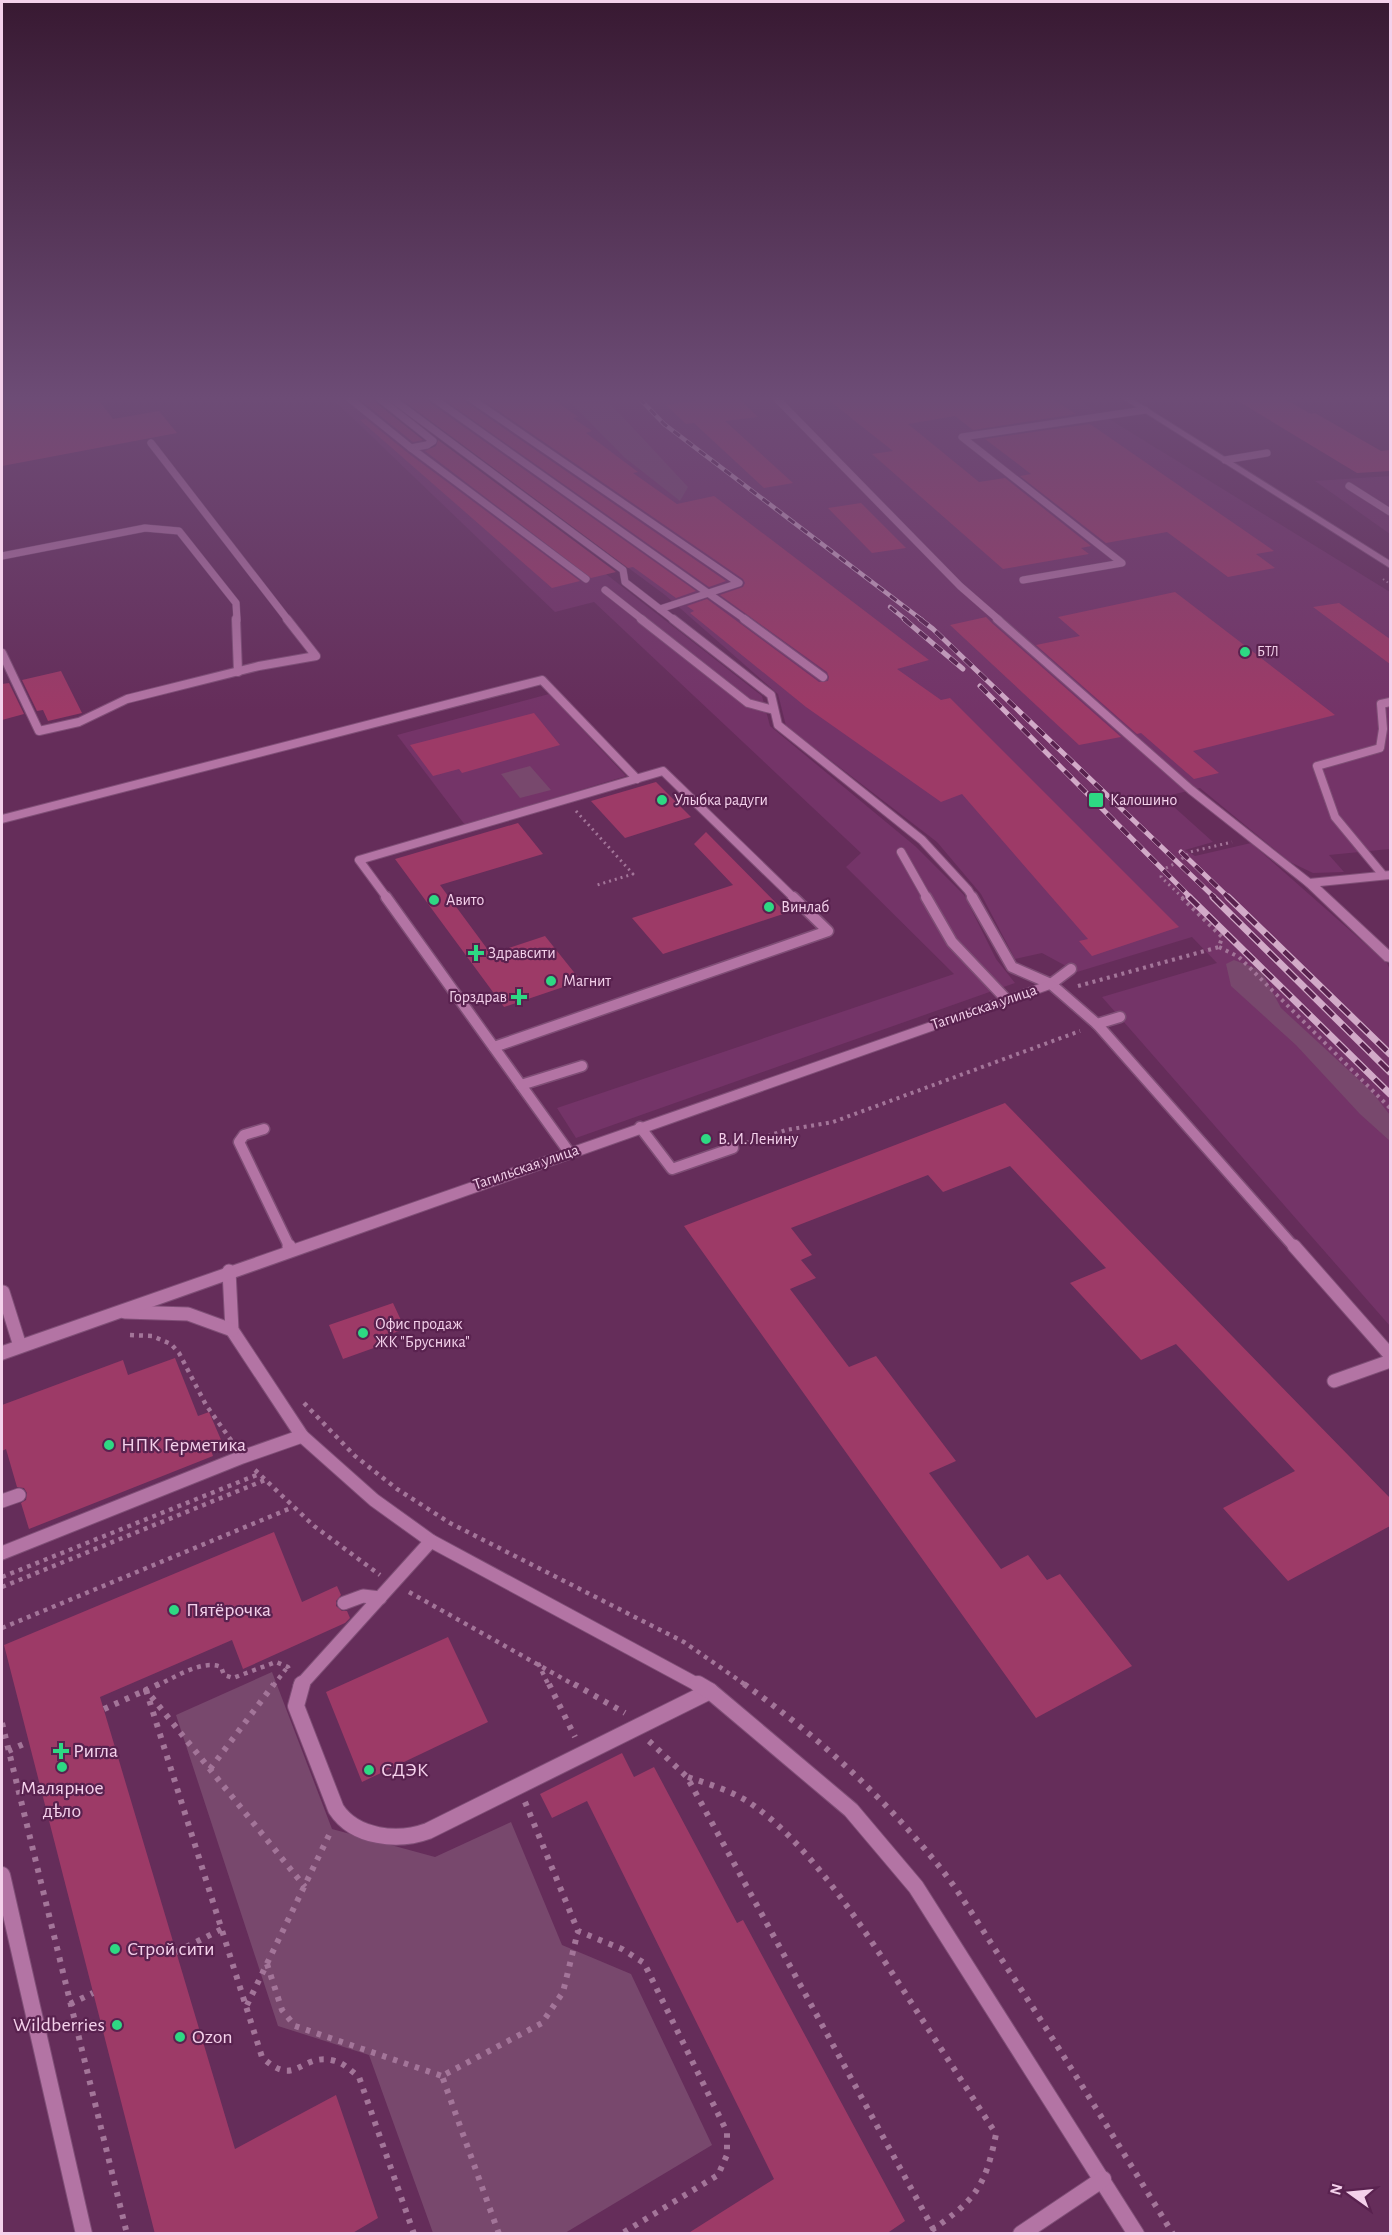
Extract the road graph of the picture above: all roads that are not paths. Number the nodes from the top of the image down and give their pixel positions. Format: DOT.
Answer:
graph roads {
  1 [pos="197,502"];
  2 [pos="484,502"];
  3 [pos="532,502"];
  4 [pos="581,502"];
  5 [pos="622,502"];
  6 [pos="878,502"];
  7 [pos="1045,502"];
  8 [pos="1291,502"];
  9 [pos="1375,502"];
  10 [pos="1390,512"];
  11 [pos="2,556"];
  12 [pos="1390,565"];
  13 [pos="586,579"];
  14 [pos="1023,580"];
  15 [pos="605,590"];
  16 [pos="711,594"];
  17 [pos="660,609"];
  18 [pos="2,653"];
  19 [pos="238,672"];
  20 [pos="823,677"];
  21 [pos="1390,702"];
  22 [pos="774,711"];
  23 [pos="636,779"];
  24 [pos="2,819"];
  25 [pos="900,852"];
  26 [pos="1387,875"];
  27 [pos="1305,884"];
  28 [pos="1390,958"];
  29 [pos="1071,969"];
  30 [pos="1051,984"];
  31 [pos="1006,999"];
  32 [pos="1120,1017"];
  33 [pos="1097,1024"];
  34 [pos="494,1047"];
  35 [pos="582,1066"];
  36 [pos="521,1085"];
  37 [pos="640,1127"];
  38 [pos="264,1129"];
  39 [pos="733,1148"];
  40 [pos="569,1152"];
  41 [pos="291,1250"];
  42 [pos="229,1271"];
  43 [pos="3,1292"];
  44 [pos="115,1312"];
  45 [pos="232,1330"];
  46 [pos="20,1346"];
  47 [pos="2,1353"];
  48 [pos="1390,1355"];
  49 [pos="1390,1361"];
  50 [pos="1334,1381"];
  51 [pos="302,1436"];
  52 [pos="19,1494"];
  53 [pos="2,1501"];
  54 [pos="431,1541"];
  55 [pos="2,1553"];
  56 [pos="380,1598"];
  57 [pos="344,1604"];
  58 [pos="710,1691"];
  59 [pos="2,1875"];
  60 [pos="1103,2179"];
  61 [pos="84,2234"];
  62 [pos="1021,2234"];
  63 [pos="1136,2234"];
  1 -- 19 [label="lane"];
  2 -- 13 [label="lane"];
  3 -- 17 [label="lane"];
  4 -- 16 [label="lane"];
  5 -- 16 [label="lane"];
  6 -- 27 [label="lane"];
  7 -- 14 [label="lane"];
  8 -- 12 [label="street"];
  9 -- 10 [label="lane"];
  11 -- 19 [label="lane"];
  15 -- 22 [label="lane"];
  16 -- 17 [label="lane"];
  16 -- 20 [label="lane"];
  17 -- 22 [label="lane"];
  18 -- 19 [label="lane"];
  21 -- 26 [label="lane"];
  22 -- 30 [label="lane"];
  23 -- 24 [label="lane"];
  23 -- 34 [label="lane"];
  23 -- 34 [label="lane"];
  25 -- 31 [label="lane"];
  26 -- 27 [label="street"];
  27 -- 28 [label="street"];
  29 -- 30 [label="lane"];
  30 -- 31 [label="street, Тагильская улица"];
  30 -- 33 [label="lane"];
  31 -- 37 [label="street, Тагильская улица"];
  32 -- 33 [label="lane"];
  33 -- 48 [label="lane"];
  34 -- 36 [label="lane"];
  35 -- 36 [label="lane"];
  36 -- 40 [label="lane"];
  37 -- 39 [label="lane"];
  37 -- 40 [label="street, Тагильская улица"];
  38 -- 41 [label="lane"];
  40 -- 41 [label="street, Тагильская улица"];
  41 -- 42 [label="street, Тагильская улица"];
  42 -- 44 [label="street, Тагильская улица"];
  42 -- 45 [label="lane"];
  43 -- 46 [label="lane"];
  44 -- 45 [label="lane"];
  44 -- 46 [label="street, Тагильская улица"];
  45 -- 51 [label="lane"];
  46 -- 47 [label="street, Тагильская улица"];
  49 -- 50 [label="lane"];
  51 -- 54 [label="lane"];
  51 -- 55 [label="lane"];
  52 -- 53 [label="lane"];
  54 -- 56 [label="lane"];
  54 -- 58 [label="lane"];
  56 -- 57 [label="lane"];
  56 -- 58 [label="lane"];
  58 -- 60 [label="lane"];
  59 -- 61 [label="lane"];
  60 -- 62 [label="lane"];
  60 -- 63 [label="lane"];
}
